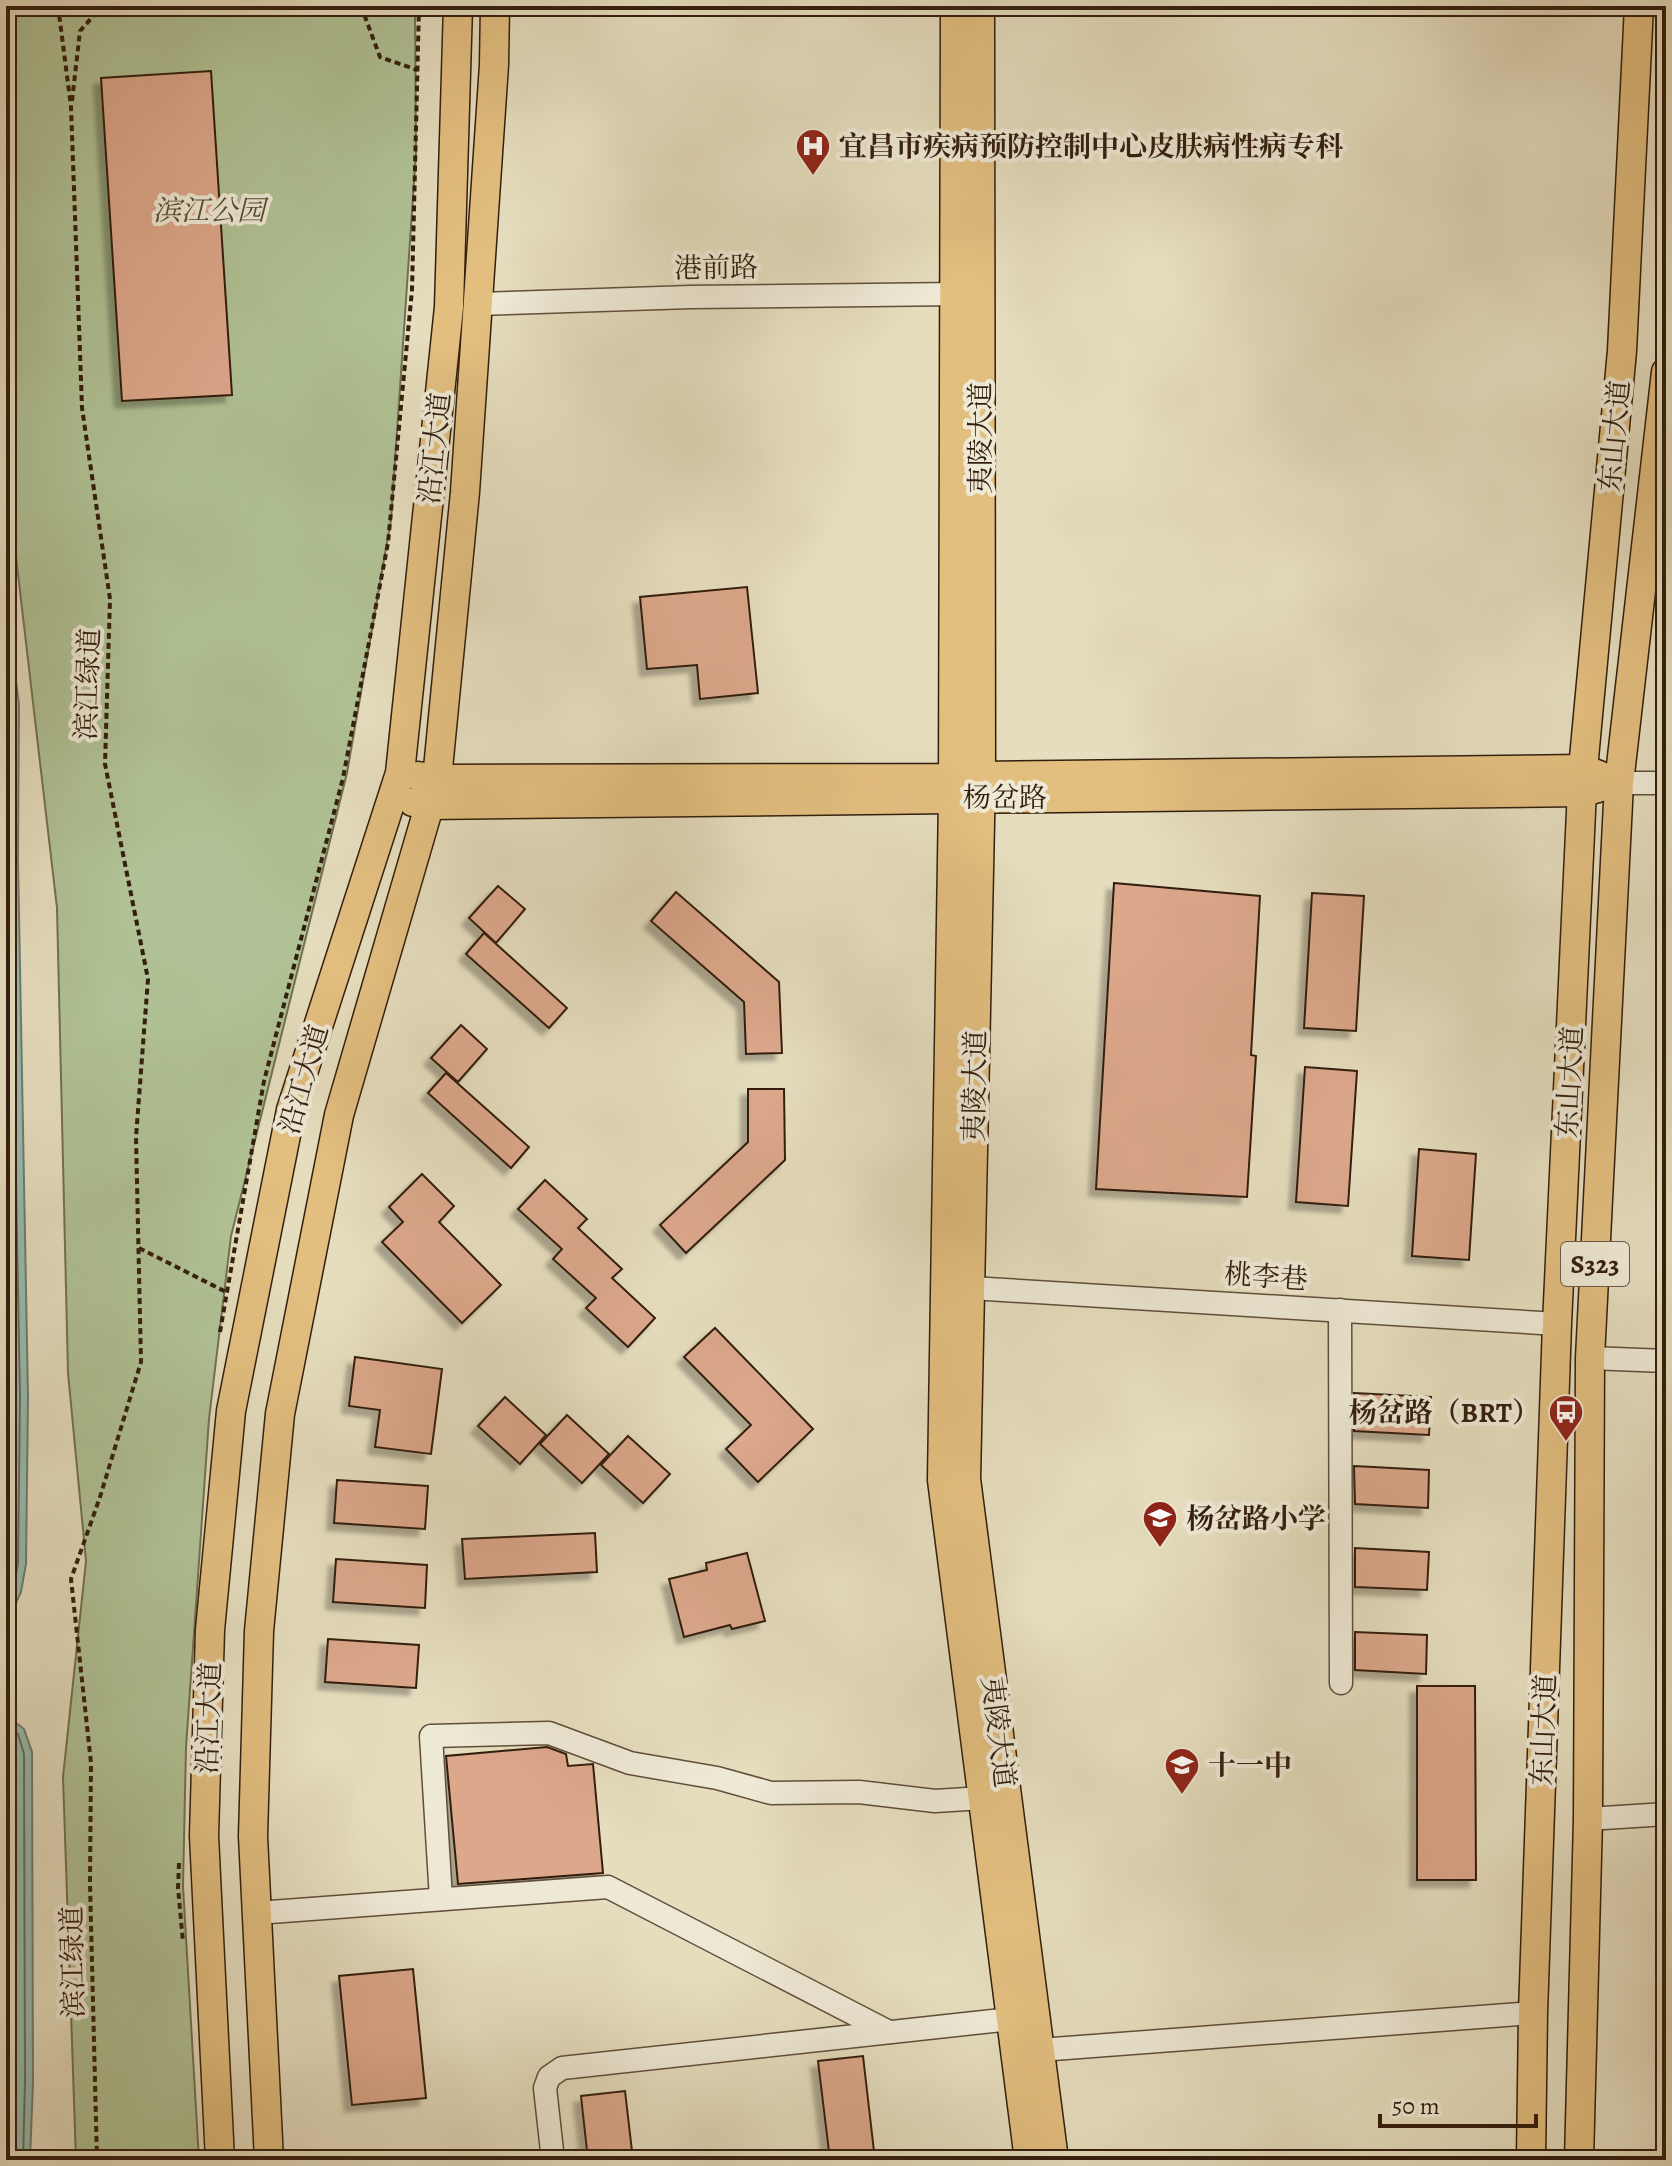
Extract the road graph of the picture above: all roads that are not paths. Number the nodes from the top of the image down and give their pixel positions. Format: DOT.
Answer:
graph roads {
  1 [pos="458,6"];
  2 [pos="495,6"];
  3 [pos="955,6"];
  4 [pos="980,6"];
  5 [pos="1639,6"];
  6 [pos="956,294"];
  7 [pos="478,304"];
  8 [pos="1666,372"];
  9 [pos="1583,780"];
  10 [pos="1619,783"];
  11 [pos="1666,783"];
  12 [pos="396,786"];
  13 [pos="966,787"];
  14 [pos="434,792"];
  15 [pos="971,1288"];
  16 [pos="1340,1310"];
  17 [pos="1557,1324"];
  18 [pos="1590,1358"];
  19 [pos="1666,1361"];
  20 [pos="1341,1683"];
  21 [pos="983,1798"];
  22 [pos="1666,1814"];
  23 [pos="1588,1819"];
  24 [pos="441,1899"];
  25 [pos="257,1913"];
  26 [pos="1533,2013"];
  27 [pos="1011,2019"];
  28 [pos="889,2032"];
  29 [pos="1040,2050"];
  30 [pos="220,2160"];
  31 [pos="269,2160"];
  32 [pos="553,2160"];
  33 [pos="1029,2160"];
  34 [pos="1054,2160"];
  35 [pos="1531,2160"];
  36 [pos="1579,2160"];
  1 -- 12 [label="main road, 沿江大道"];
  2 -- 7 [label="main road, 沿江大道"];
  3 -- 6 [label="main road, 夷陵大道"];
  4 -- 13 [label="main road, 夷陵大道"];
  5 -- 9 [label="main road, 东山大道"];
  6 -- 7 [label="street, 港前路"];
  6 -- 13 [label="main road, 夷陵大道"];
  7 -- 14 [label="main road, 沿江大道"];
  8 -- 10 [label="main road, 东山大道 / S323"];
  9 -- 10 [label="main road, 杨岔路"];
  9 -- 13 [label="main road, 杨岔路"];
  9 -- 17 [label="main road, 东山大道"];
  10 -- 11 [label="street, 杨岔路"];
  10 -- 18 [label="main road, 东山大道 / S323"];
  12 -- 14 [label="main road, 杨岔路"];
  12 -- 30 [label="main road, 沿江大道"];
  13 -- 14 [label="main road, 杨岔路"];
  13 -- 15 [label="main road, 夷陵大道"];
  13 -- 21 [label="main road, 夷陵大道"];
  14 -- 25 [label="main road, 沿江大道"];
  15 -- 16 [label="street, 桃李巷"];
  15 -- 29 [label="main road, 夷陵大道"];
  16 -- 17 [label="street, 桃李巷"];
  16 -- 20 [label="street"];
  17 -- 26 [label="main road, 东山大道"];
  18 -- 19 [label="street"];
  18 -- 23 [label="main road, 东山大道 / S323"];
  21 -- 24 [label="street"];
  21 -- 27 [label="main road, 夷陵大道"];
  22 -- 23 [label="street"];
  23 -- 36 [label="main road, 东山大道 / S323"];
  24 -- 25 [label="street"];
  24 -- 28 [label="street"];
  25 -- 31 [label="main road, 沿江大道"];
  26 -- 29 [label="street"];
  26 -- 35 [label="main road, 东山大道"];
  27 -- 28 [label="street"];
  27 -- 33 [label="main road, 夷陵大道"];
  28 -- 32 [label="street"];
  29 -- 34 [label="main road, 夷陵大道"];
}
